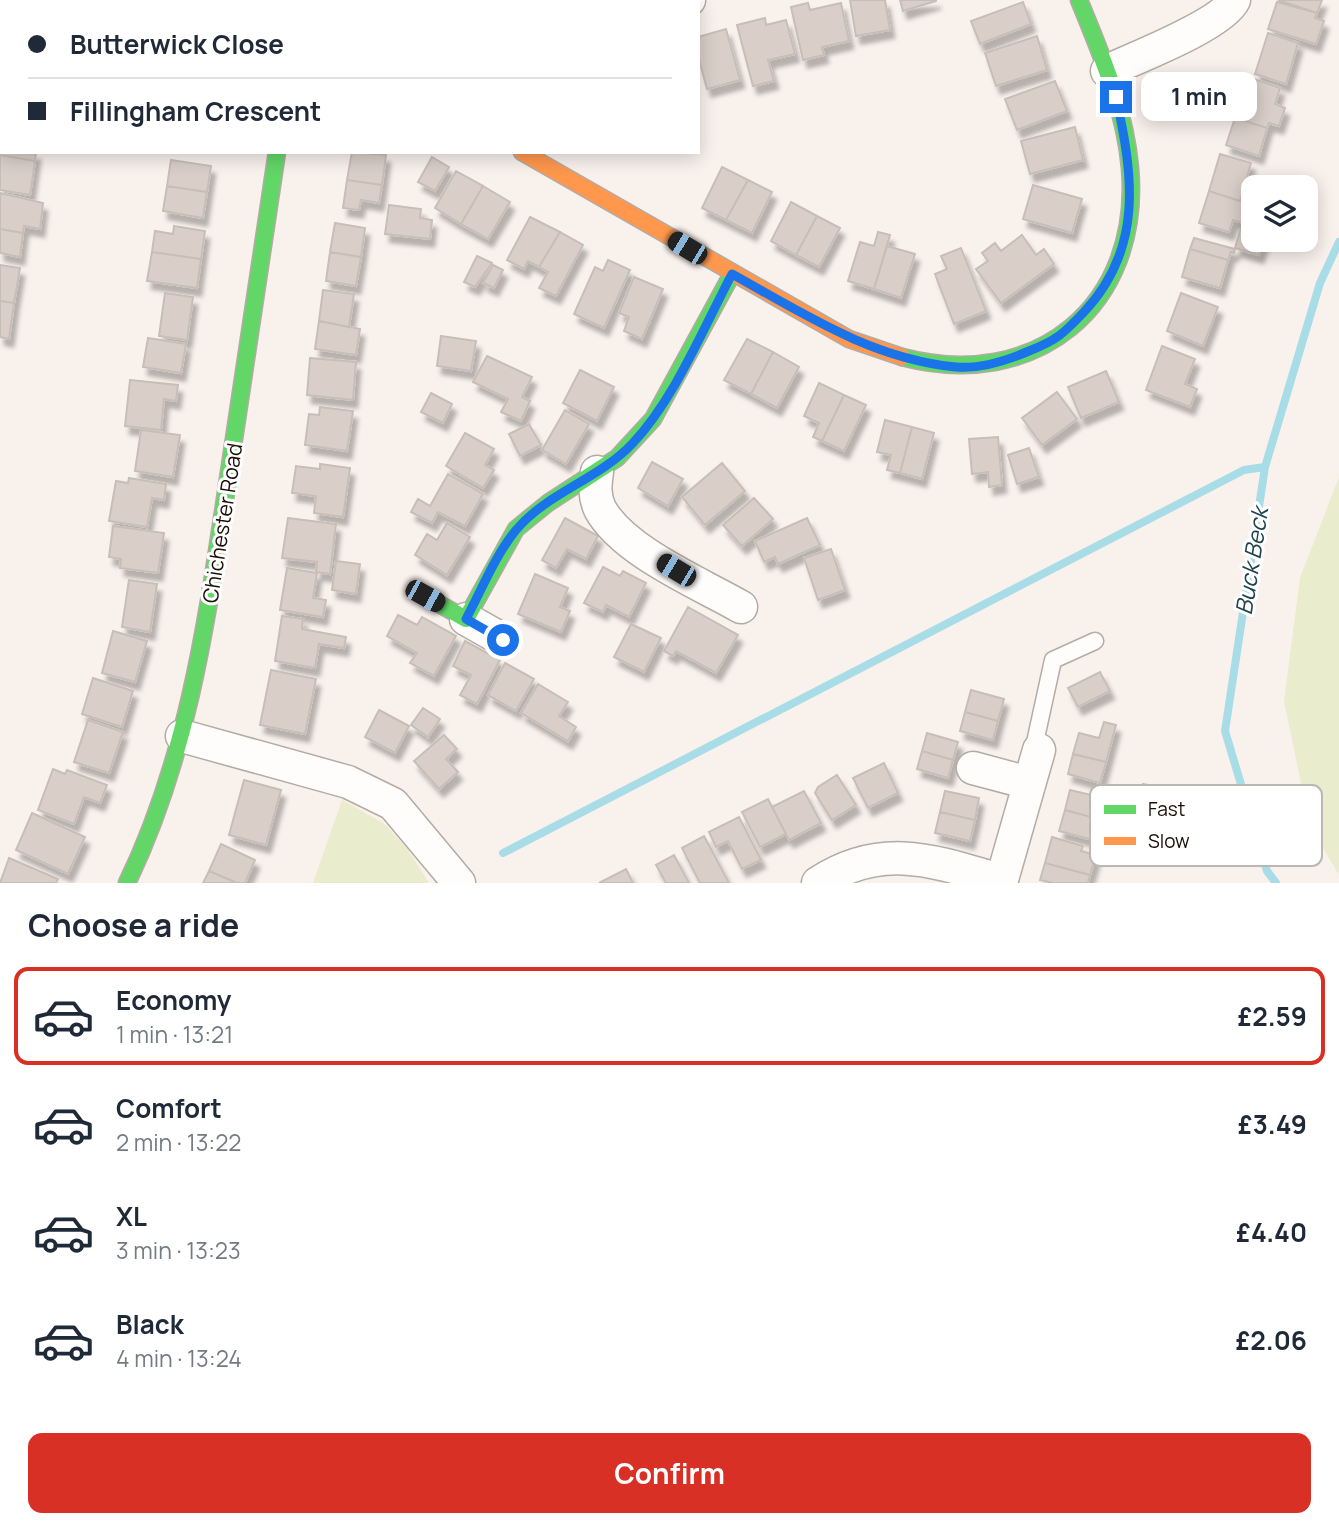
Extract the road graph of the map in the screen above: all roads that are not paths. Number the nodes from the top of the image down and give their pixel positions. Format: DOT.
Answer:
graph roads {
  1 [pos="1079,0"];
  2 [pos="1234,0"];
  3 [pos="1107,71"];
  4 [pos="277,154"];
  5 [pos="531,154"];
  6 [pos="557,160"];
  7 [pos="732,274"];
  8 [pos="597,472"];
  9 [pos="425,596"];
  10 [pos="741,607"];
  11 [pos="466,619"];
  12 [pos="503,640"];
  13 [pos="1095,641"];
  14 [pos="182,736"];
  15 [pos="1039,750"];
  16 [pos="973,768"];
  17 [pos="1029,783"];
  18 [pos="1001,882"];
  19 [pos="127,883"];
  20 [pos="459,883"];
  21 [pos="818,883"];
  1 -- 3 [label="street"];
  2 -- 3 [label="street"];
  3 -- 7 [label="street"];
  4 -- 14 [label="street, Chichester Road"];
  5 -- 6 [label="street"];
  6 -- 7 [label="street"];
  7 -- 8 [label="street"];
  8 -- 10 [label="street"];
  8 -- 11 [label="street"];
  9 -- 11 [label="street"];
  11 -- 12 [label="street"];
  13 -- 15 [label="lane"];
  14 -- 19 [label="street, Chichester Road"];
  14 -- 20 [label="street"];
  15 -- 17 [label="street"];
  16 -- 17 [label="street"];
  17 -- 18 [label="street"];
  18 -- 21 [label="street"];
}
